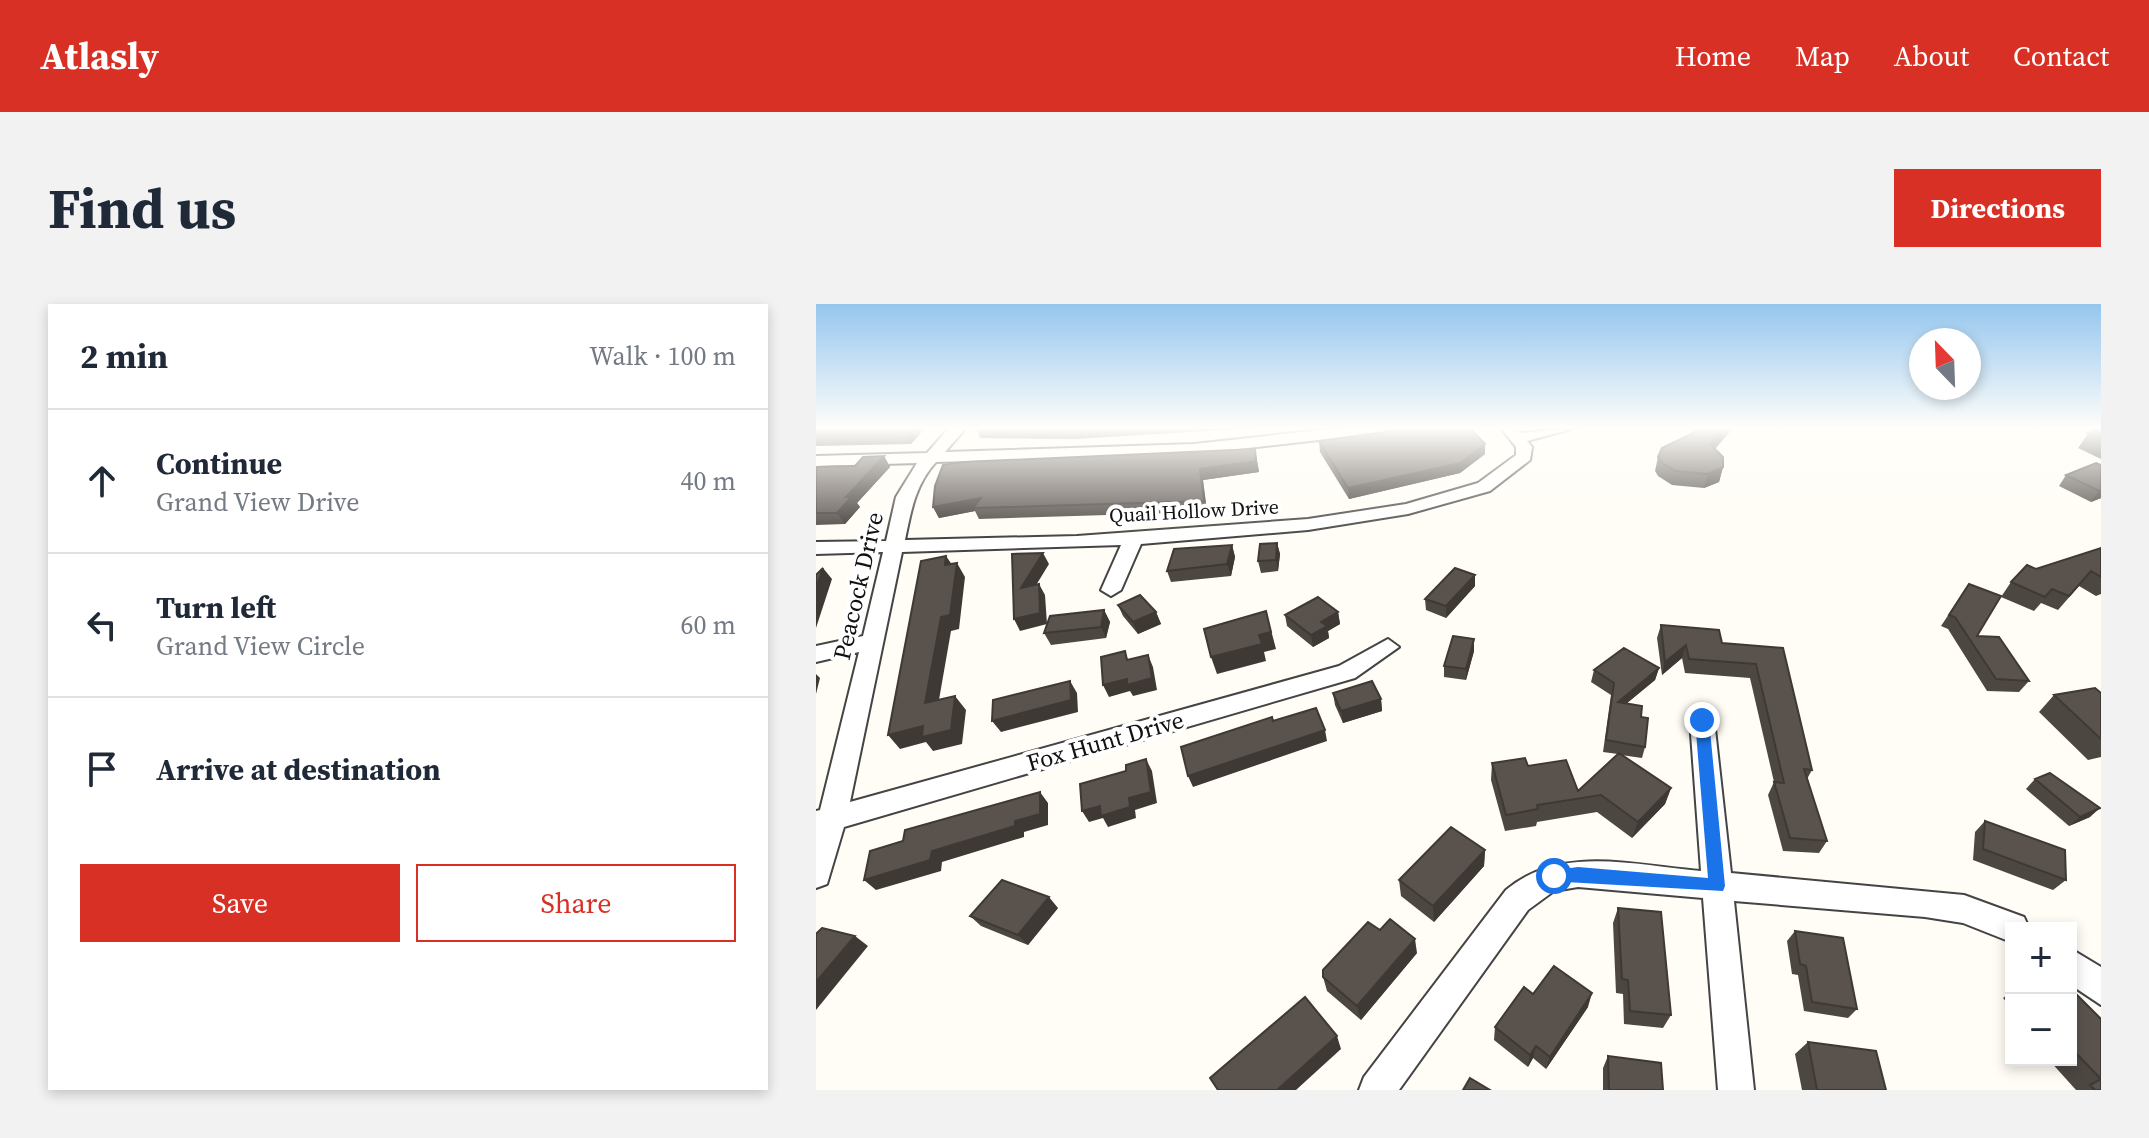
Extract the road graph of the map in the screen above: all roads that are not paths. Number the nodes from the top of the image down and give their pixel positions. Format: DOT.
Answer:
graph roads {
  1 [pos="926,465"];
  2 [pos="1517,465"];
  3 [pos="1134,537"];
  4 [pos="894,545"];
  5 [pos="816,548"];
  6 [pos="1111,590"];
  7 [pos="872,641"];
  8 [pos="1388,647"];
  9 [pos="816,654"];
  10 [pos="1702,720"];
  11 [pos="824,821"];
  12 [pos="816,875"];
  13 [pos="1717,886"];
  14 [pos="2005,925"];
  15 [pos="2077,970"];
  16 [pos="2101,988"];
  17 [pos="1377,1090"];
  18 [pos="1736,1090"];
  1 -- 4 [label="street, Peacock Drive"];
  2 -- 3 [label="street, Quail Hollow Drive"];
  3 -- 4 [label="street, Quail Hollow Drive"];
  3 -- 6 [label="street"];
  4 -- 5 [label="street, Quail Hollow Drive"];
  4 -- 7 [label="street, Peacock Drive"];
  7 -- 9 [label="street"];
  7 -- 11 [label="street, Peacock Drive"];
  8 -- 11 [label="street, Fox Hunt Drive"];
  10 -- 13 [label="street"];
  11 -- 12 [label="street, Peacock Drive"];
  13 -- 14 [label="street"];
  13 -- 17 [label="street"];
  13 -- 18 [label="street"];
  15 -- 16 [label="street"];
}
